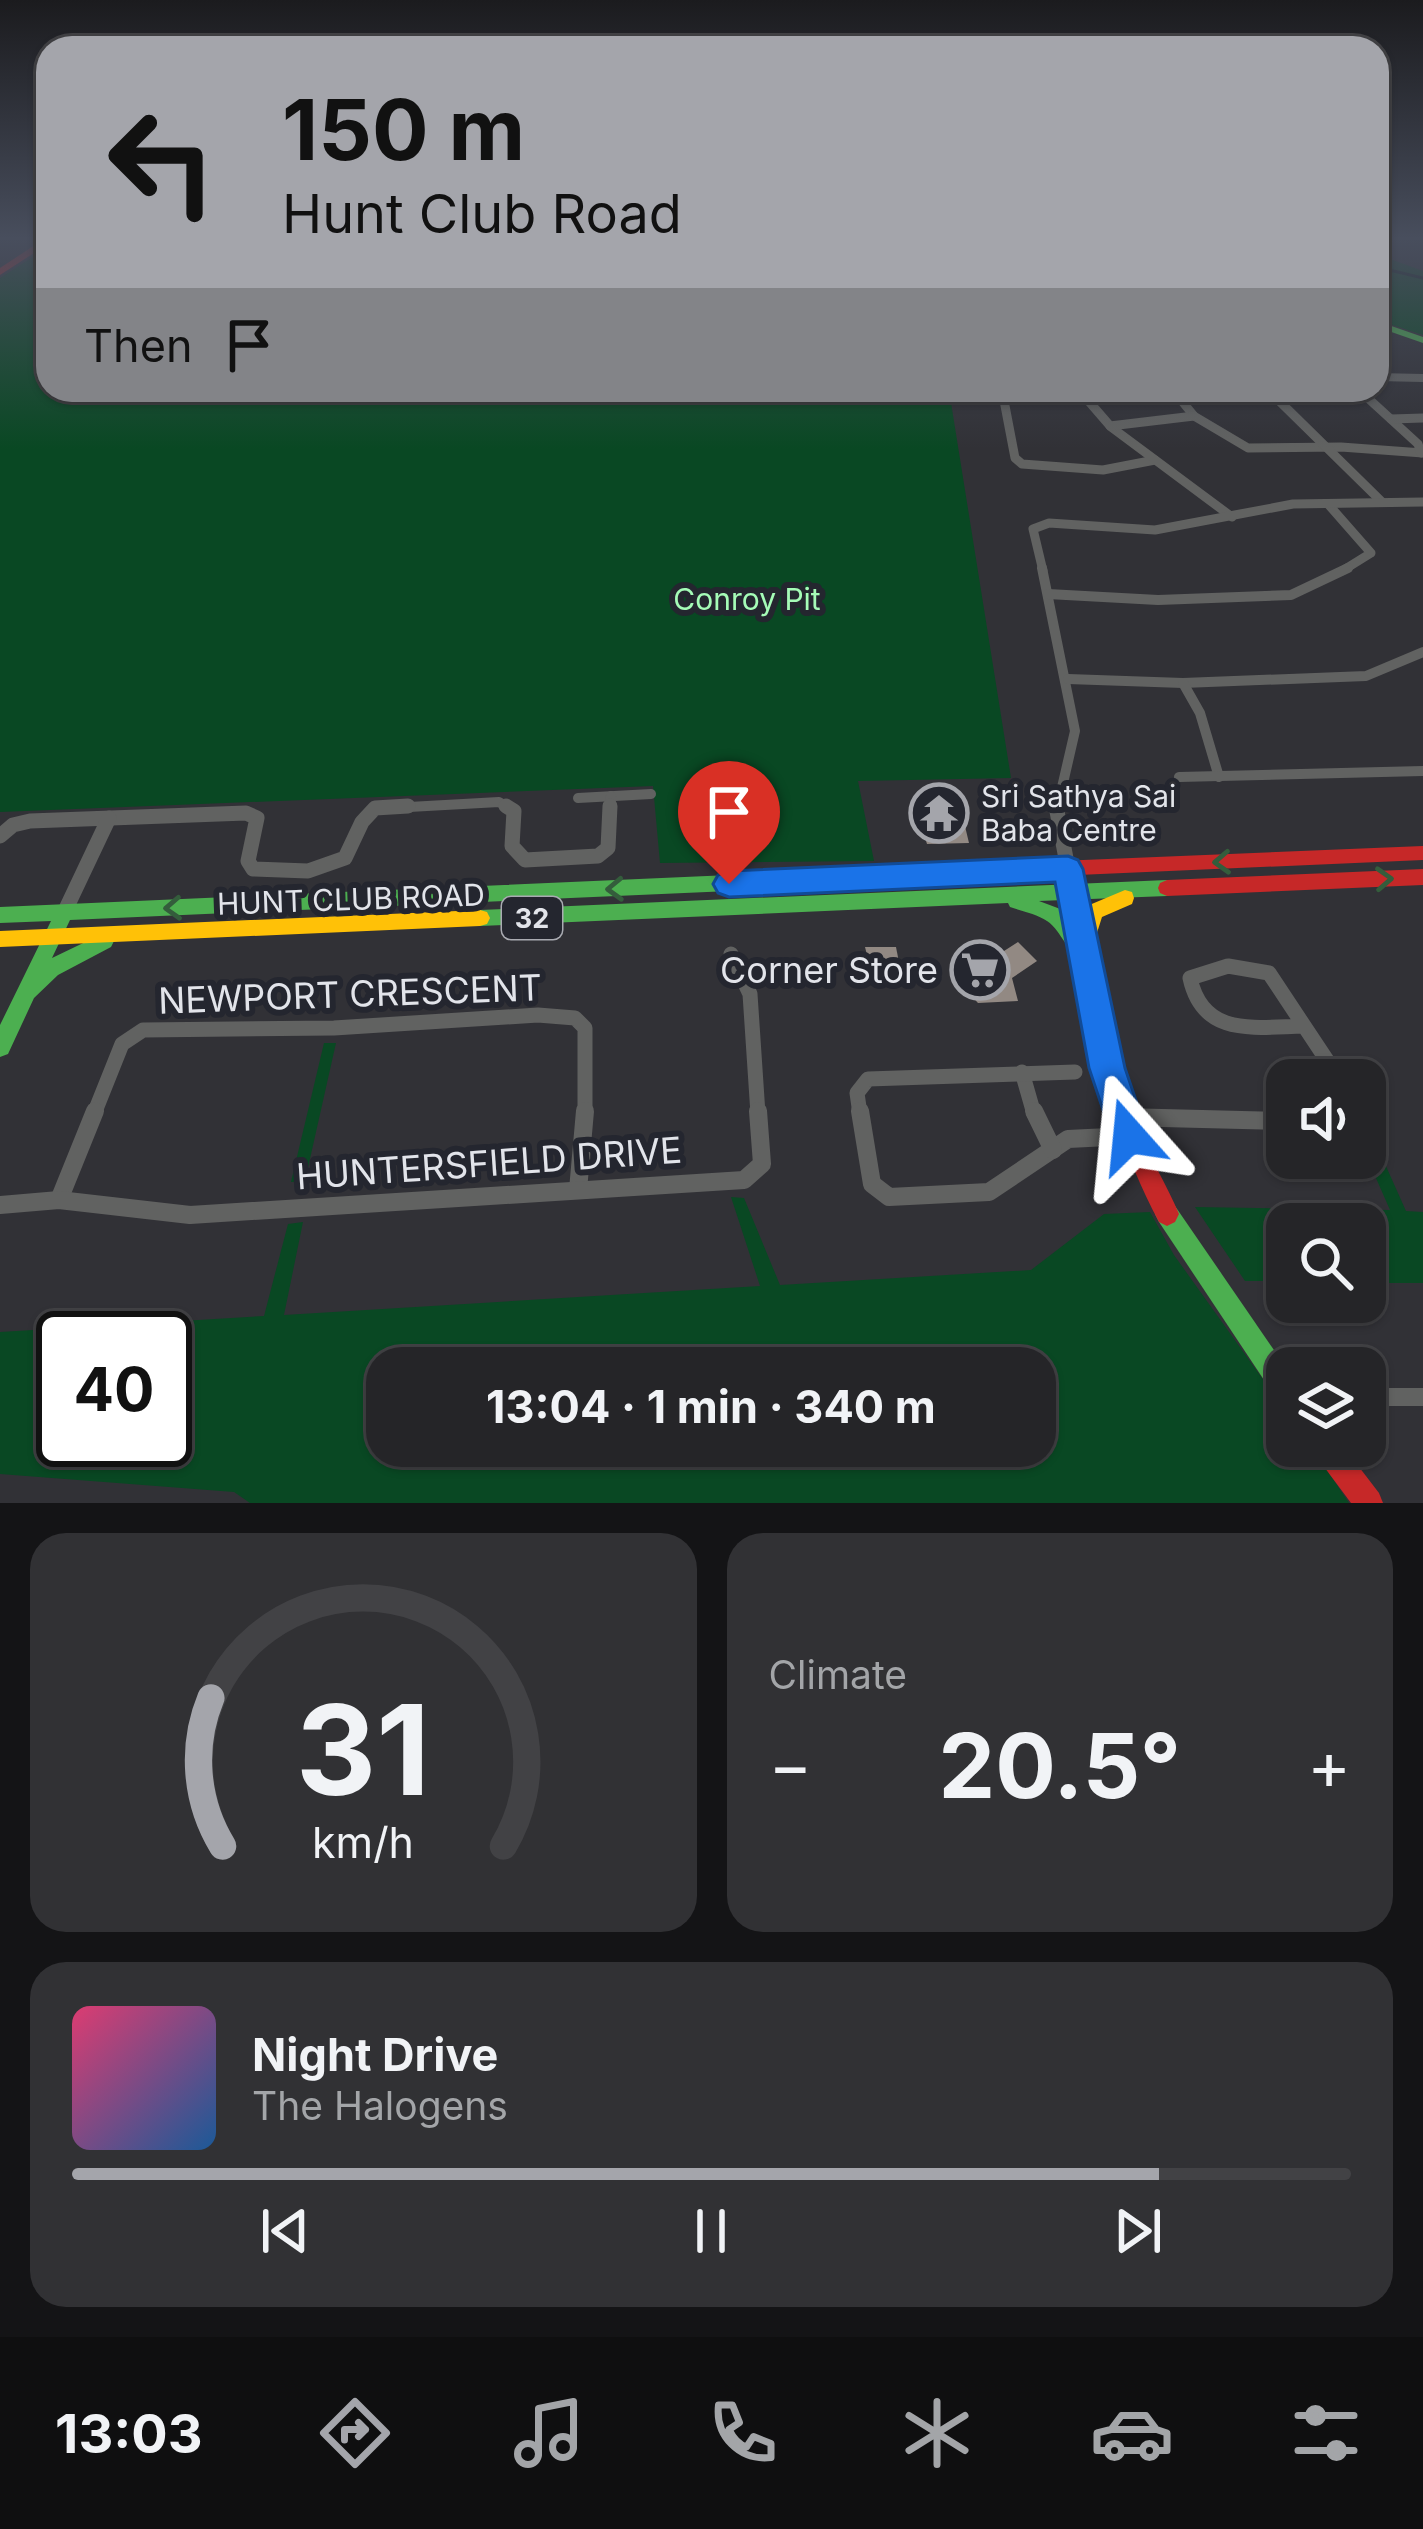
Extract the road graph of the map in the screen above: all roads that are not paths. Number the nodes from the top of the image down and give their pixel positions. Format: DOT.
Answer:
graph roads {
  1 [pos="1389,328"];
  2 [pos="1423,340"];
  3 [pos="1389,377"];
  4 [pos="1423,378"];
  5 [pos="1004,402"];
  6 [pos="1089,402"];
  7 [pos="1183,402"];
  8 [pos="1281,402"];
  9 [pos="1372,402"];
  10 [pos="1194,416"];
  11 [pos="1390,418"];
  12 [pos="1423,418"];
  13 [pos="1110,426"];
  14 [pos="1330,447"];
  15 [pos="1422,453"];
  16 [pos="1155,460"];
  17 [pos="1382,502"];
  18 [pos="1423,502"];
  19 [pos="1328,503"];
  20 [pos="1232,517"];
  21 [pos="1048,594"];
  22 [pos="1423,652"];
  23 [pos="1068,679"];
  24 [pos="1183,683"];
  25 [pos="1423,770"];
  26 [pos="1179,777"];
  27 [pos="1219,777"];
  28 [pos="651,794"];
  29 [pos="611,796"];
  30 [pos="578,798"];
  31 [pos="109,818"];
  32 [pos="0,836"];
  33 [pos="1423,853"];
  34 [pos="557,859"];
  35 [pos="1068,869"];
  36 [pos="1423,878"];
  37 [pos="554,891"];
  38 [pos="1149,891"];
  39 [pos="1072,893"];
  40 [pos="994,897"];
  41 [pos="64,913"];
  42 [pos="0,915"];
  43 [pos="113,936"];
  44 [pos="51,937"];
  45 [pos="0,939"];
  46 [pos="1083,949"];
  47 [pos="731,954"];
  48 [pos="24,994"];
  49 [pos="1304,1026"];
  50 [pos="0,1047"];
  51 [pos="1326,1059"];
  52 [pos="1022,1072"];
  53 [pos="1075,1072"];
  54 [pos="1122,1117"];
  55 [pos="1266,1120"];
  56 [pos="1129,1136"];
  57 [pos="1053,1150"];
  58 [pos="578,1190"];
  59 [pos="59,1199"];
  60 [pos="0,1205"];
  61 [pos="1266,1362"];
  62 [pos="1423,1397"];
  63 [pos="1386,1398"];
  64 [pos="1342,1467"];
  65 [pos="1369,1503"];
  1 -- 2 [label="main road"];
  3 -- 4 [label="street"];
  5 -- 16 [label="street"];
  6 -- 13 [label="street"];
  7 -- 10 [label="street"];
  8 -- 14 [label="street"];
  9 -- 11 [label="street"];
  10 -- 13 [label="street"];
  10 -- 14 [label="street"];
  11 -- 12 [label="street"];
  11 -- 15 [label="street"];
  13 -- 16 [label="street"];
  14 -- 15 [label="street"];
  14 -- 17 [label="street"];
  16 -- 20 [label="street"];
  17 -- 18 [label="street"];
  17 -- 19 [label="street"];
  19 -- 20 [label="street"];
  19 -- 21 [label="street"];
  20 -- 21 [label="street"];
  21 -- 23 [label="street"];
  22 -- 24 [label="street"];
  23 -- 24 [label="street"];
  23 -- 35 [label="street"];
  24 -- 27 [label="street"];
  25 -- 27 [label="street"];
  26 -- 27 [label="street"];
  28 -- 29 [label="street"];
  29 -- 30 [label="street"];
  29 -- 34 [label="street"];
  31 -- 32 [label="street"];
  31 -- 34 [label="street"];
  31 -- 41 [label="street"];
  33 -- 35 [label="main road, HUNT CLUB ROAD / 32, one-way"];
  34 -- 37 [label="street"];
  35 -- 37 [label="main road, HUNT CLUB ROAD / 32, one-way"];
  35 -- 39 [label="main road"];
  38 -- 36 [label="main road, HUNT CLUB ROAD / 32, one-way"];
  37 -- 41 [label="main road, HUNT CLUB ROAD / 32, one-way"];
  38 -- 39 [label="main road, HUNT CLUB ROAD / 32"];
  38 -- 46 [label="main road"];
  39 -- 40 [label="main road, HUNT CLUB ROAD / 32"];
  39 -- 46 [label="main road"];
  40 -- 43 [label="main road, HUNT CLUB ROAD / 32"];
  40 -- 46 [label="main road"];
  41 -- 42 [label="main road, HUNT CLUB ROAD / 32"];
  41 -- 44 [label="main road"];
  43 -- 44 [label="main road, HUNT CLUB ROAD / 32"];
  43 -- 48 [label="main road"];
  44 -- 45 [label="main road, HUNT CLUB ROAD / 32"];
  44 -- 48 [label="main road"];
  46 -- 54 [label="main road"];
  47 -- 58 [label="street, HUNTERSFIELD DRIVE"];
  48 -- 50 [label="main road"];
  49 -- 49 [label="street"];
  49 -- 51 [label="street"];
  52 -- 53 [label="street"];
  52 -- 57 [label="street"];
  52 -- 57 [label="street"];
  54 -- 55 [label="street"];
  54 -- 56 [label="main road"];
  56 -- 57 [label="street"];
  56 -- 61 [label="main road"];
  58 -- 59 [label="street, HUNTERSFIELD DRIVE"];
  58 -- 59 [label="street, NEWPORT CRESCENT"];
  59 -- 60 [label="street, HUNTERSFIELD DRIVE"];
  62 -- 63 [label="street"];
  64 -- 65 [label="main road"];
}
